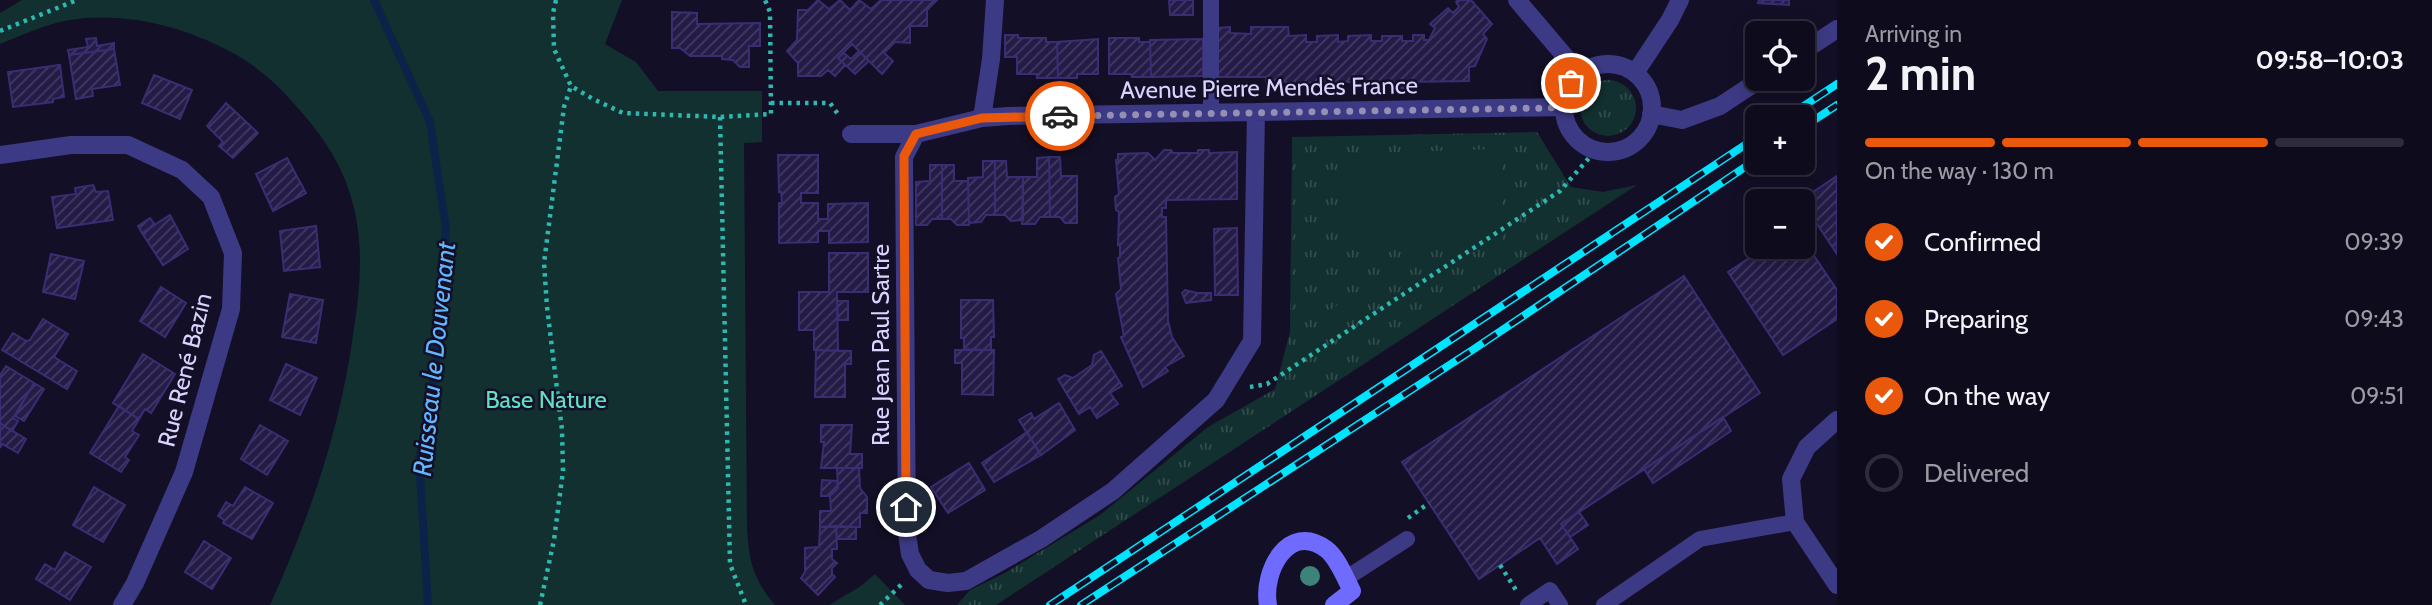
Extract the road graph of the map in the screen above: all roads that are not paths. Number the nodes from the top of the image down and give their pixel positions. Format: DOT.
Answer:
graph roads {
  1 [pos="995,0"];
  2 [pos="1211,0"];
  3 [pos="1517,0"];
  4 [pos="1679,0"];
  5 [pos="1837,29"];
  6 [pos="1815,43"];
  7 [pos="1635,73"];
  8 [pos="1580,74"];
  9 [pos="1745,90"];
  10 [pos="1564,107"];
  11 [pos="1256,112"];
  12 [pos="1211,113"];
  13 [pos="1651,114"];
  14 [pos="982,118"];
  15 [pos="852,134"];
  16 [pos="916,134"];
  17 [pos="0,155"];
  18 [pos="1837,420"];
  19 [pos="1795,522"];
  20 [pos="1407,538"];
  21 [pos="1345,579"];
  22 [pos="1837,585"];
  23 [pos="1524,600"];
  24 [pos="122,605"];
  25 [pos="1268,605"];
  26 [pos="1334,605"];
  27 [pos="1560,605"];
  28 [pos="1604,605"];
  1 -- 14 [label="street"];
  2 -- 12 [label="lane"];
  3 -- 8 [label="street"];
  4 -- 7 [label="street"];
  5 -- 6 [label="street"];
  7 -- 8 [label="street"];
  7 -- 13 [label="street"];
  8 -- 10 [label="street"];
  9 -- 13 [label="street"];
  10 -- 11 [label="street, Avenue Pierre Mendès France"];
  10 -- 13 [label="street"];
  11 -- 12 [label="street, Avenue Pierre Mendès France"];
  11 -- 16 [label="street, Rue Jean Paul Sartre"];
  12 -- 14 [label="street, Avenue Pierre Mendès France"];
  14 -- 16 [label="street, Avenue Pierre Mendès France"];
  15 -- 16 [label="street, Avenue Pierre Mendès France"];
  17 -- 24 [label="street, Rue René Bazin"];
  18 -- 19 [label="street"];
  19 -- 22 [label="street"];
  19 -- 28 [label="lane"];
  20 -- 21 [label="lane"];
  21 -- 25 [label="street"];
  21 -- 26 [label="street"];
  23 -- 27 [label="lane"];
}
